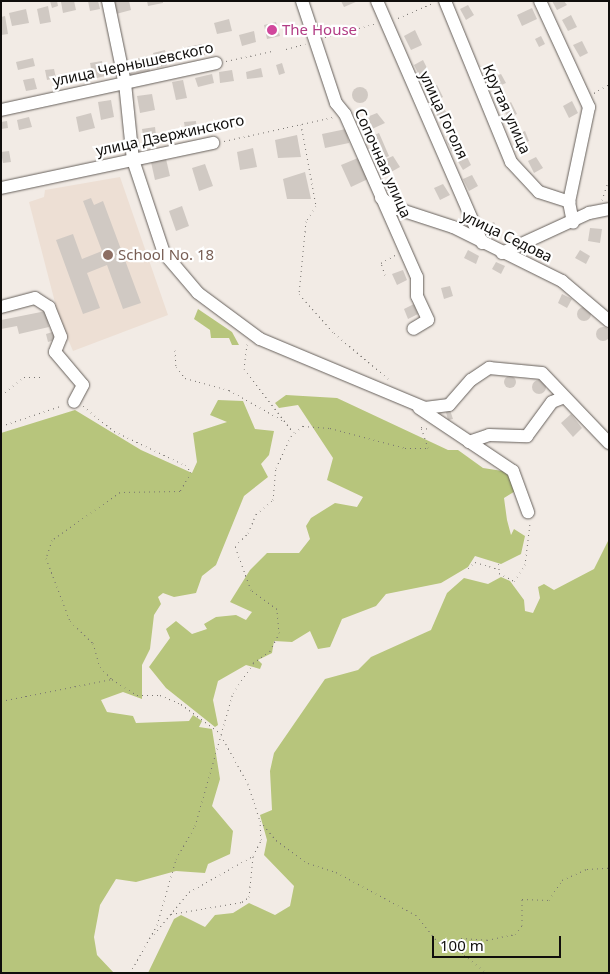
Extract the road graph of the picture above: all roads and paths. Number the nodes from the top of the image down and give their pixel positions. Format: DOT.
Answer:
graph roads {
  1 [pos="108,1"];
  2 [pos="302,1"];
  3 [pos="377,1"];
  4 [pos="445,1"];
  5 [pos="540,1"];
  6 [pos="316,42"];
  7 [pos="286,49"];
  8 [pos="272,51"];
  9 [pos="216,63"];
  10 [pos="125,83"];
  11 [pos="609,84"];
  12 [pos="587,97"];
  13 [pos="1,110"];
  14 [pos="346,114"];
  15 [pos="301,124"];
  16 [pos="213,143"];
  17 [pos="133,160"];
  18 [pos="609,179"];
  19 [pos="1,188"];
  20 [pos="381,198"];
  21 [pos="569,202"];
  22 [pos="605,210"];
  23 [pos="573,223"];
  24 [pos="482,242"];
  25 [pos="405,251"];
  26 [pos="502,253"];
  27 [pos="385,275"];
  28 [pos="1,306"];
  29 [pos="609,321"];
  30 [pos="413,329"];
  31 [pos="249,338"];
  32 [pos="176,350"];
  33 [pos="43,376"];
  34 [pos="1,395"];
  35 [pos="396,396"];
  36 [pos="562,398"];
  37 [pos="408,401"];
  38 [pos="74,402"];
  39 [pos="282,420"];
  40 [pos="432,424"];
  41 [pos="1,426"];
  42 [pos="293,433"];
  43 [pos="469,442"];
  44 [pos="609,443"];
  45 [pos="528,512"];
  46 [pos="468,568"];
  47 [pos="112,679"];
  48 [pos="1,701"];
  49 [pos="220,733"];
  50 [pos="260,822"];
  51 [pos="253,856"];
  52 [pos="609,868"];
  53 [pos="171,914"];
  54 [pos="152,936"];
  55 [pos="463,954"];
  56 [pos="130,973"];
  57 [pos="487,973"];
  1 -- 10 [label="street"];
  2 -- 6 [label="street, Сопочная улица"];
  3 -- 24 [label="street, улица Гоголя"];
  4 -- 21 [label="street, Крутая улица"];
  5 -- 12 [label="street"];
  6 -- 7 [label="path"];
  6 -- 14 [label="street, Сопочная улица"];
  8 -- 9 [label="path, улица Чернышевского"];
  9 -- 10 [label="street, улица Чернышевского"];
  10 -- 13 [label="street, улица Чернышевского"];
  10 -- 17 [label="street"];
  11 -- 12 [label="path"];
  12 -- 21 [label="street"];
  14 -- 15 [label="path, улица Дзержинского"];
  14 -- 20 [label="street, Сопочная улица"];
  15 -- 16 [label="path, улица Дзержинского"];
  15 -- 35 [label="path"];
  16 -- 17 [label="street, улица Дзержинского"];
  17 -- 19 [label="street, улица Дзержинского"];
  17 -- 35 [label="street"];
  18 -- 22 [label="path"];
  20 -- 24 [label="street, улица Седова"];
  20 -- 25 [label="street, Сопочная улица"];
  21 -- 23 [label="street"];
  22 -- 23 [label="street"];
  23 -- 26 [label="street"];
  24 -- 26 [label="street, улица Седова"];
  25 -- 27 [label="path"];
  25 -- 30 [label="street, Сопочная улица"];
  26 -- 29 [label="street, улица Седова"];
  28 -- 38 [label="street"];
  31 -- 39 [label="path"];
  32 -- 39 [label="path"];
  33 -- 34 [label="path"];
  35 -- 37 [label="street"];
  36 -- 37 [label="street"];
  36 -- 43 [label="street"];
  36 -- 44 [label="street"];
  37 -- 43 [label="street"];
  38 -- 41 [label="path"];
  38 -- 47 [label="path"];
  39 -- 42 [label="path"];
  40 -- 42 [label="path"];
  42 -- 49 [label="path"];
  43 -- 45 [label="street"];
  45 -- 46 [label="path"];
  47 -- 48 [label="path"];
  47 -- 49 [label="path"];
  49 -- 50 [label="path"];
  49 -- 54 [label="path"];
  50 -- 51 [label="path"];
  50 -- 55 [label="path"];
  51 -- 53 [label="path"];
  51 -- 53 [label="path"];
  52 -- 55 [label="path"];
  53 -- 54 [label="path"];
  54 -- 56 [label="path"];
  55 -- 57 [label="path"];
}
